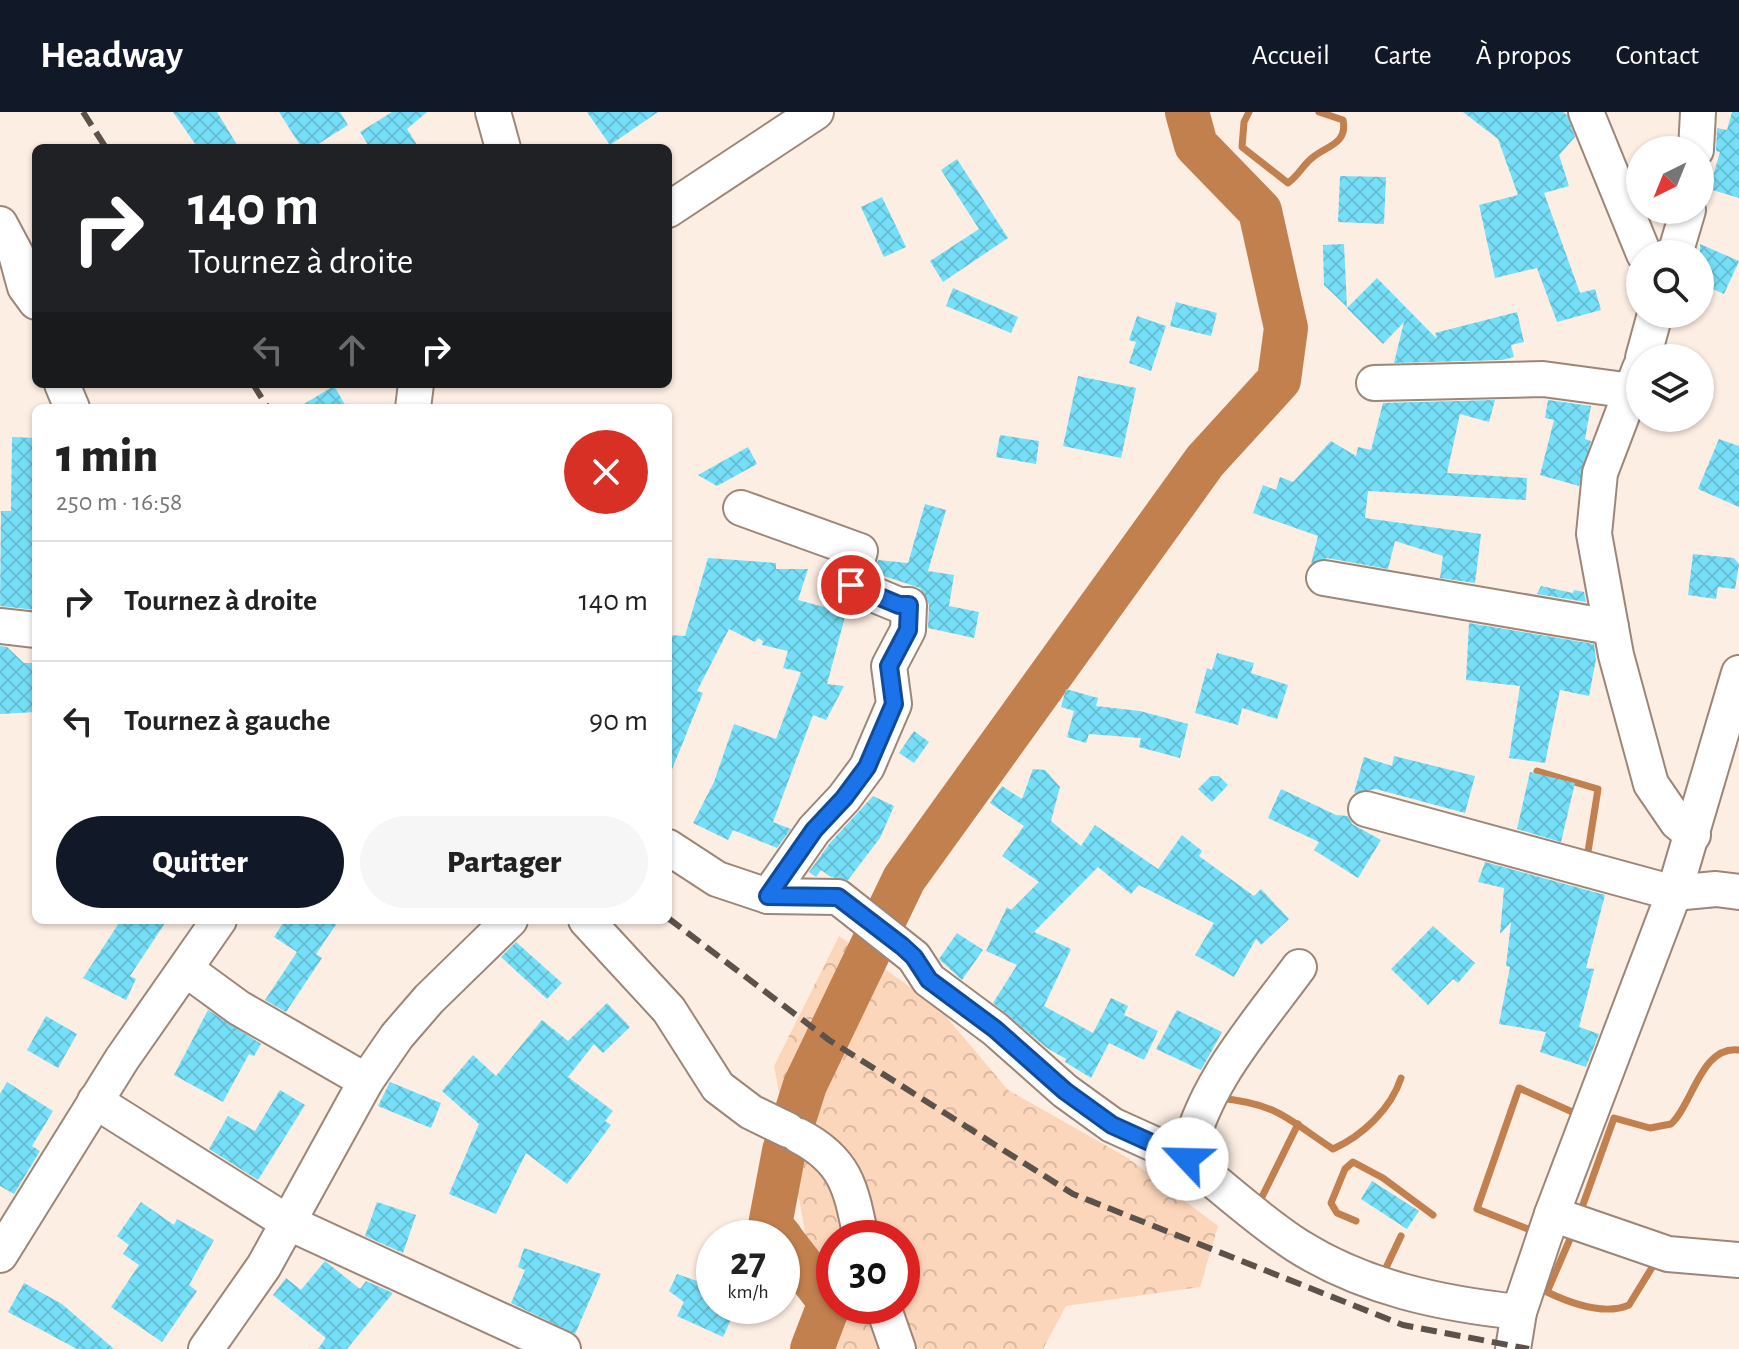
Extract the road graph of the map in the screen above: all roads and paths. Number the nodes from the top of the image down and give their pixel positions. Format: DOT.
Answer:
graph roads {
  1 [pos="493,112"];
  2 [pos="1586,112"];
  3 [pos="1698,112"];
  4 [pos="803,115"];
  5 [pos="1697,136"];
  6 [pos="502,144"];
  7 [pos="672,207"];
  8 [pos="3,239"];
  9 [pos="1638,240"];
  10 [pos="32,297"];
  11 [pos="1626,379"];
  12 [pos="1374,383"];
  13 [pos="1626,404"];
  14 [pos="741,508"];
  15 [pos="1324,578"];
  16 [pos="0,626"];
  17 [pos="1611,627"];
  18 [pos="32,630"];
  19 [pos="1739,673"];
  20 [pos="1366,809"];
  21 [pos="1693,835"];
  22 [pos="672,850"];
  23 [pos="1739,892"];
  24 [pos="1674,893"];
  25 [pos="768,896"];
  26 [pos="216,924"];
  27 [pos="506,924"];
  28 [pos="590,924"];
  29 [pos="1299,967"];
  30 [pos="187,970"];
  31 [pos="366,1081"];
  32 [pos="95,1101"];
  33 [pos="1187,1159"];
  34 [pos="1552,1214"];
  35 [pos="857,1220"];
  36 [pos="287,1222"];
  37 [pos="0,1255"];
  38 [pos="1739,1260"];
  39 [pos="1519,1312"];
  40 [pos="889,1324"];
  41 [pos="206,1349"];
  42 [pos="563,1349"];
  43 [pos="898,1349"];
  44 [pos="1513,1349"];
  1 -- 6 [label="street"];
  2 -- 9 [label="street"];
  3 -- 5 [label="street"];
  4 -- 7 [label="street"];
  8 -- 10 [label="street"];
  11 -- 12 [label="street"];
  13 -- 17 [label="street"];
  14 -- 25 [label="street"];
  15 -- 17 [label="street"];
  16 -- 18 [label="street"];
  17 -- 21 [label="street"];
  19 -- 21 [label="street"];
  20 -- 24 [label="street"];
  21 -- 24 [label="street"];
  22 -- 25 [label="street"];
  23 -- 24 [label="street"];
  24 -- 34 [label="street"];
  25 -- 33 [label="street"];
  26 -- 30 [label="street"];
  27 -- 31 [label="street"];
  28 -- 35 [label="street"];
  29 -- 33 [label="street"];
  30 -- 31 [label="street"];
  30 -- 32 [label="street"];
  31 -- 36 [label="street"];
  32 -- 36 [label="street"];
  32 -- 37 [label="street"];
  33 -- 39 [label="street"];
  34 -- 38 [label="street"];
  34 -- 39 [label="street"];
  36 -- 41 [label="street"];
  36 -- 42 [label="street"];
  39 -- 44 [label="street"];
  40 -- 43 [label="street"];
}
